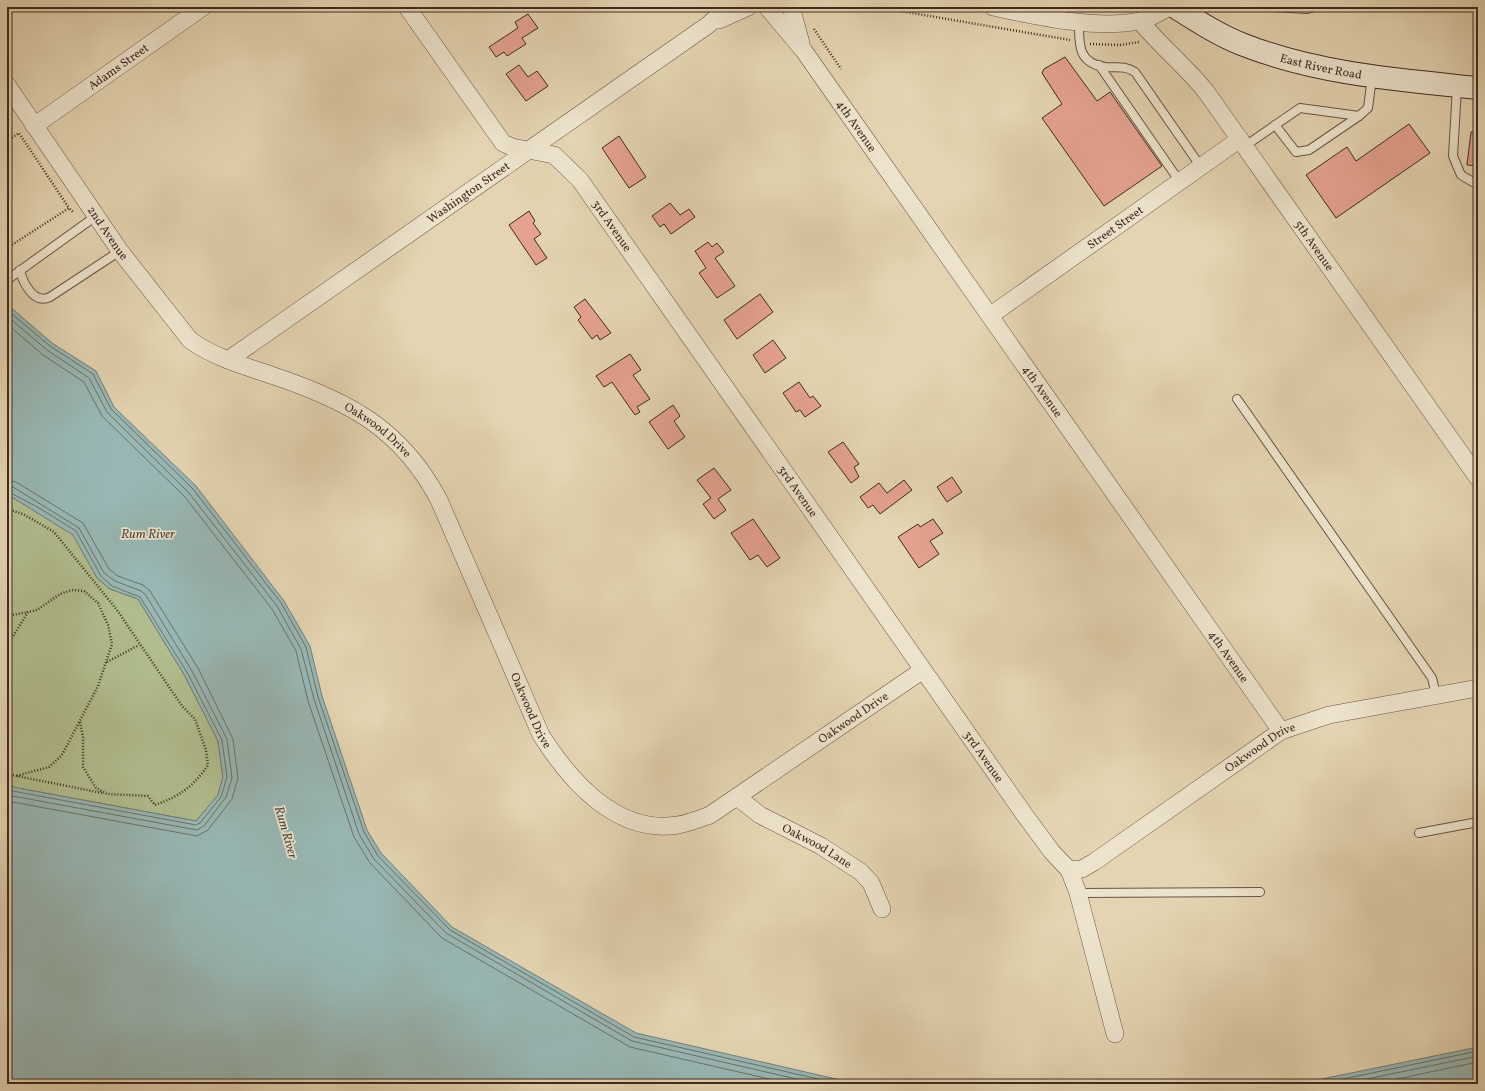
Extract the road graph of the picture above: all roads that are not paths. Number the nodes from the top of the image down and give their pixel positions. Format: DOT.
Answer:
graph roads {
  1 [pos="204,7"];
  2 [pos="406,7"];
  3 [pos="728,7"];
  4 [pos="748,7"];
  5 [pos="767,7"];
  6 [pos="779,7"];
  7 [pos="791,7"];
  8 [pos="993,7"];
  9 [pos="1170,7"];
  10 [pos="1175,7"];
  11 [pos="1272,7"];
  12 [pos="1314,7"];
  13 [pos="1013,9"];
  14 [pos="1079,21"];
  15 [pos="1140,21"];
  16 [pos="708,25"];
  17 [pos="804,51"];
  18 [pos="1099,65"];
  19 [pos="1372,77"];
  20 [pos="7,85"];
  21 [pos="1468,87"];
  22 [pos="1359,116"];
  23 [pos="1275,125"];
  24 [pos="34,126"];
  25 [pos="1243,143"];
  26 [pos="528,150"];
  27 [pos="1201,167"];
  28 [pos="1180,182"];
  29 [pos="1478,185"];
  30 [pos="93,212"];
  31 [pos="120,251"];
  32 [pos="20,270"];
  33 [pos="7,280"];
  34 [pos="991,315"];
  35 [pos="228,360"];
  36 [pos="1237,400"];
  37 [pos="1478,478"];
  38 [pos="923,670"];
  39 [pos="1478,688"];
  40 [pos="1436,695"];
  41 [pos="1281,731"];
  42 [pos="737,797"];
  43 [pos="1478,822"];
  44 [pos="1419,833"];
  45 [pos="1069,870"];
  46 [pos="1260,892"];
  47 [pos="1078,893"];
  48 [pos="882,909"];
  49 [pos="1115,1034"];
  1 -- 24 [label="street, Adams Street"];
  2 -- 26 [label="street, 3rd Avenue"];
  3 -- 16 [label="street, Washington Street"];
  4 -- 16 [label="street, Washington Street"];
  5 -- 6 [label="street"];
  5 -- 17 [label="street, 4th Avenue"];
  7 -- 17 [label="street, 4th Avenue"];
  8 -- 13 [label="street"];
  9 -- 15 [label="street"];
  10 -- 19 [label="main road, East River Road"];
  11 -- 12 [label="lane"];
  13 -- 14 [label="street"];
  14 -- 15 [label="street"];
  14 -- 18 [label="lane"];
  15 -- 25 [label="street, 5th Avenue"];
  16 -- 26 [label="street, Washington Street"];
  17 -- 34 [label="street, 4th Avenue"];
  18 -- 27 [label="lane"];
  18 -- 28 [label="lane"];
  19 -- 21 [label="main road, East River Road"];
  19 -- 22 [label="lane"];
  20 -- 24 [label="street, 2nd Avenue"];
  21 -- 29 [label="lane"];
  22 -- 23 [label="lane"];
  22 -- 23 [label="lane"];
  23 -- 25 [label="lane"];
  24 -- 30 [label="street, 2nd Avenue"];
  25 -- 27 [label="street, Street Street"];
  25 -- 37 [label="street, 5th Avenue"];
  26 -- 35 [label="street, Washington Street"];
  26 -- 38 [label="street, 3rd Avenue"];
  27 -- 28 [label="street, Street Street"];
  28 -- 34 [label="street, Street Street"];
  30 -- 31 [label="street, 2nd Avenue"];
  30 -- 32 [label="lane"];
  31 -- 32 [label="lane"];
  31 -- 35 [label="street, 2nd Avenue"];
  32 -- 33 [label="lane"];
  34 -- 41 [label="street, 4th Avenue"];
  35 -- 42 [label="street, Oakwood Drive"];
  36 -- 40 [label="lane"];
  38 -- 42 [label="street, Oakwood Drive"];
  38 -- 45 [label="street, 3rd Avenue"];
  39 -- 40 [label="street, Oakwood Drive"];
  40 -- 41 [label="street, Oakwood Drive"];
  41 -- 45 [label="street, Oakwood Drive"];
  42 -- 48 [label="street, Oakwood Lane"];
  43 -- 44 [label="lane"];
  45 -- 47 [label="street, 3rd Avenue"];
  46 -- 47 [label="lane"];
  47 -- 49 [label="street, 3rd Avenue"];
}
